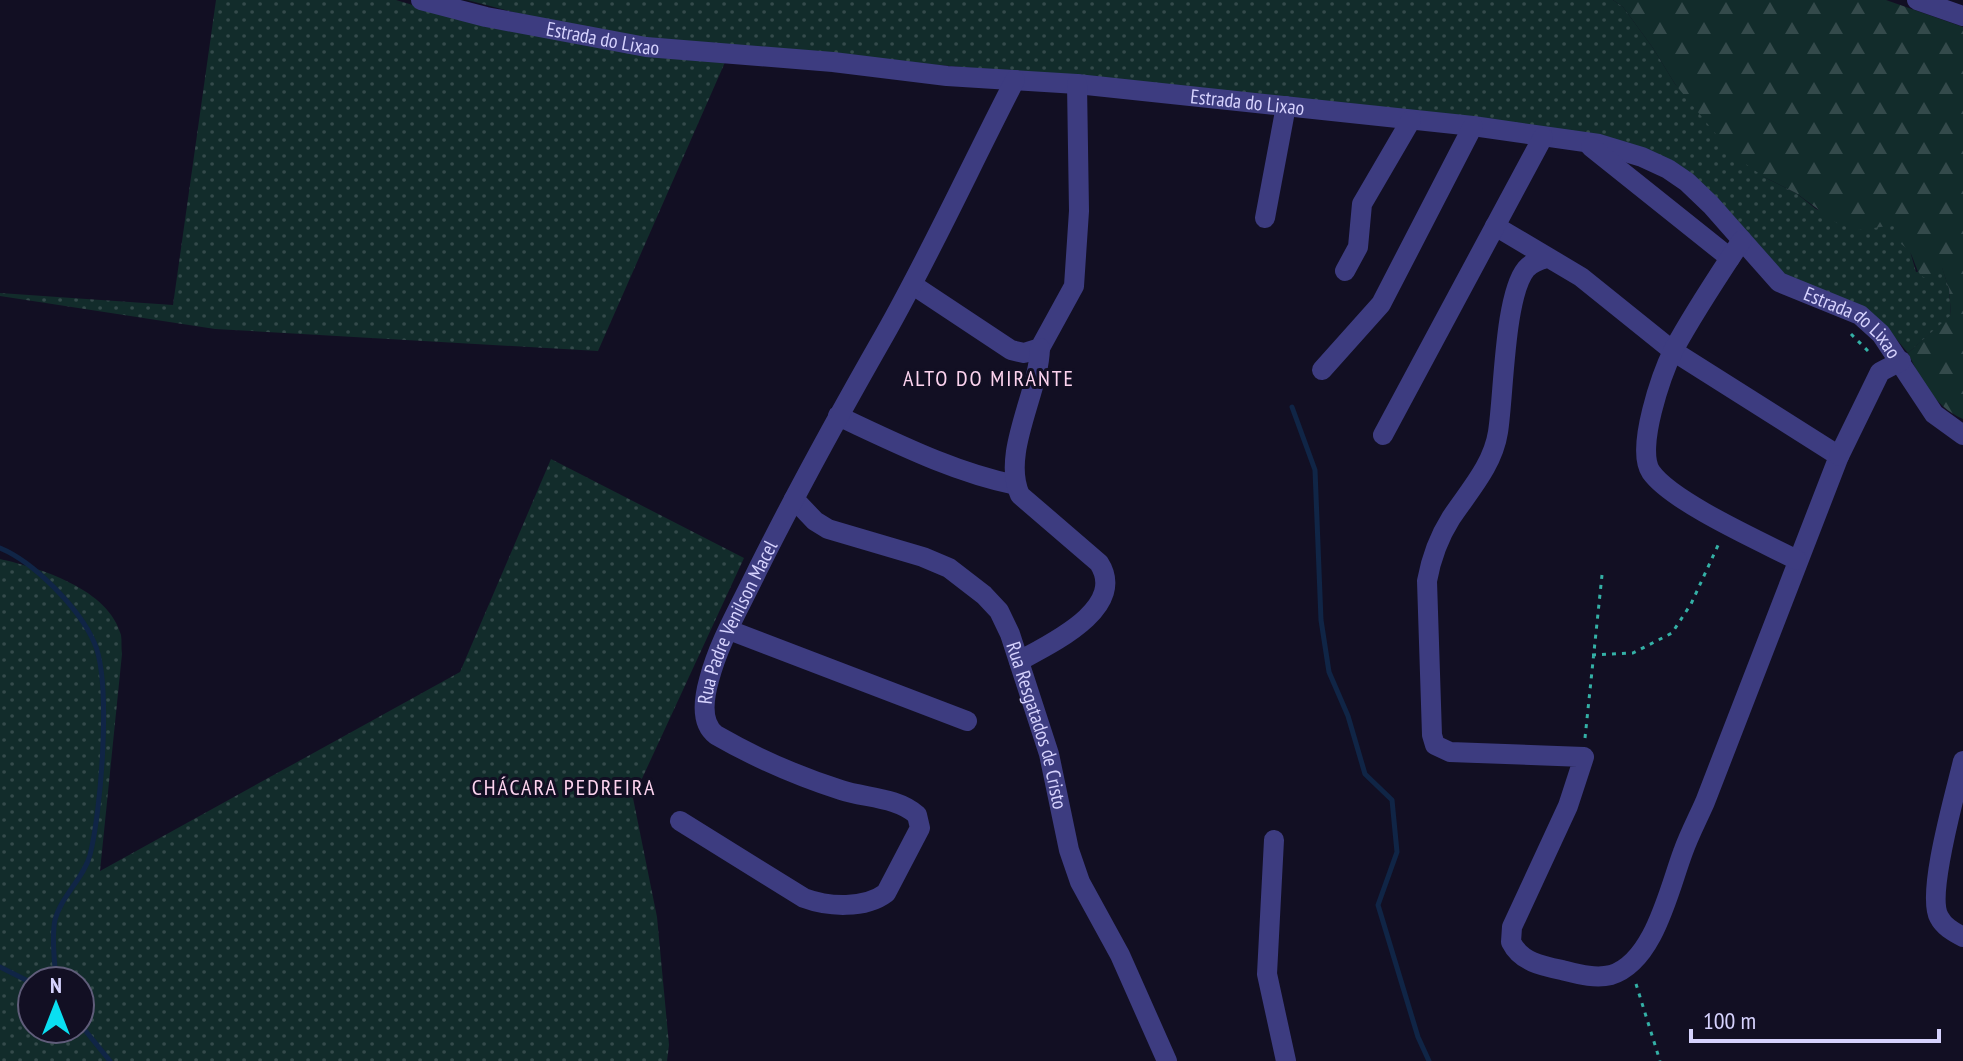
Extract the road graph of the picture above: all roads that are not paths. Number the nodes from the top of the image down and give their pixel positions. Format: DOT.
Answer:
graph roads {
  1 [pos="421,0"];
  2 [pos="1917,0"];
  3 [pos="1963,16"];
  4 [pos="1015,80"];
  5 [pos="1077,84"];
  6 [pos="1286,106"];
  7 [pos="1411,120"];
  8 [pos="1473,126"];
  9 [pos="1543,137"];
  10 [pos="1585,142"];
  11 [pos="1265,218"];
  12 [pos="1495,226"];
  13 [pos="1742,240"];
  14 [pos="1547,258"];
  15 [pos="1730,258"];
  16 [pos="1345,271"];
  17 [pos="913,285"];
  18 [pos="1040,348"];
  19 [pos="1673,351"];
  20 [pos="1901,361"];
  21 [pos="1322,370"];
  22 [pos="838,416"];
  23 [pos="1383,435"];
  24 [pos="1963,435"];
  25 [pos="1839,456"];
  26 [pos="1016,485"];
  27 [pos="794,499"];
  28 [pos="1797,560"];
  29 [pos="729,630"];
  30 [pos="1019,661"];
  31 [pos="967,721"];
  32 [pos="1963,761"];
  33 [pos="680,821"];
  34 [pos="1274,840"];
  35 [pos="1963,937"];
  36 [pos="1167,1061"];
  37 [pos="1286,1061"];
  1 -- 4 [label="street, Estrada do Lixao"];
  2 -- 3 [label="street"];
  4 -- 5 [label="street, Estrada do Lixao"];
  4 -- 17 [label="street, Rua Padre Venilson Macel"];
  5 -- 6 [label="street, Estrada do Lixao"];
  5 -- 18 [label="street"];
  6 -- 7 [label="street, Estrada do Lixao"];
  6 -- 11 [label="street"];
  7 -- 8 [label="street, Estrada do Lixao"];
  7 -- 16 [label="street"];
  8 -- 9 [label="street, Estrada do Lixao"];
  8 -- 21 [label="street"];
  9 -- 10 [label="street, Estrada do Lixao"];
  9 -- 12 [label="street"];
  10 -- 13 [label="street, Estrada do Lixao"];
  10 -- 15 [label="street"];
  12 -- 14 [label="street"];
  12 -- 23 [label="street"];
  13 -- 15 [label="street"];
  13 -- 20 [label="street, Estrada do Lixao"];
  14 -- 19 [label="street"];
  14 -- 28 [label="street"];
  15 -- 19 [label="street"];
  17 -- 18 [label="street"];
  17 -- 22 [label="street, Rua Padre Venilson Macel"];
  18 -- 26 [label="street"];
  19 -- 25 [label="street"];
  19 -- 28 [label="street"];
  20 -- 24 [label="street, Estrada do Lixao"];
  20 -- 25 [label="street"];
  22 -- 26 [label="street"];
  22 -- 27 [label="street, Rua Padre Venilson Macel"];
  25 -- 28 [label="street"];
  26 -- 30 [label="street"];
  27 -- 29 [label="street, Rua Padre Venilson Macel"];
  27 -- 30 [label="street, Rua Resgatados de Cristo"];
  29 -- 31 [label="street"];
  29 -- 33 [label="street, Rua Padre Venilson Macel"];
  30 -- 36 [label="street, Rua Resgatados de Cristo"];
  32 -- 35 [label="street"];
  34 -- 37 [label="street"];
}
